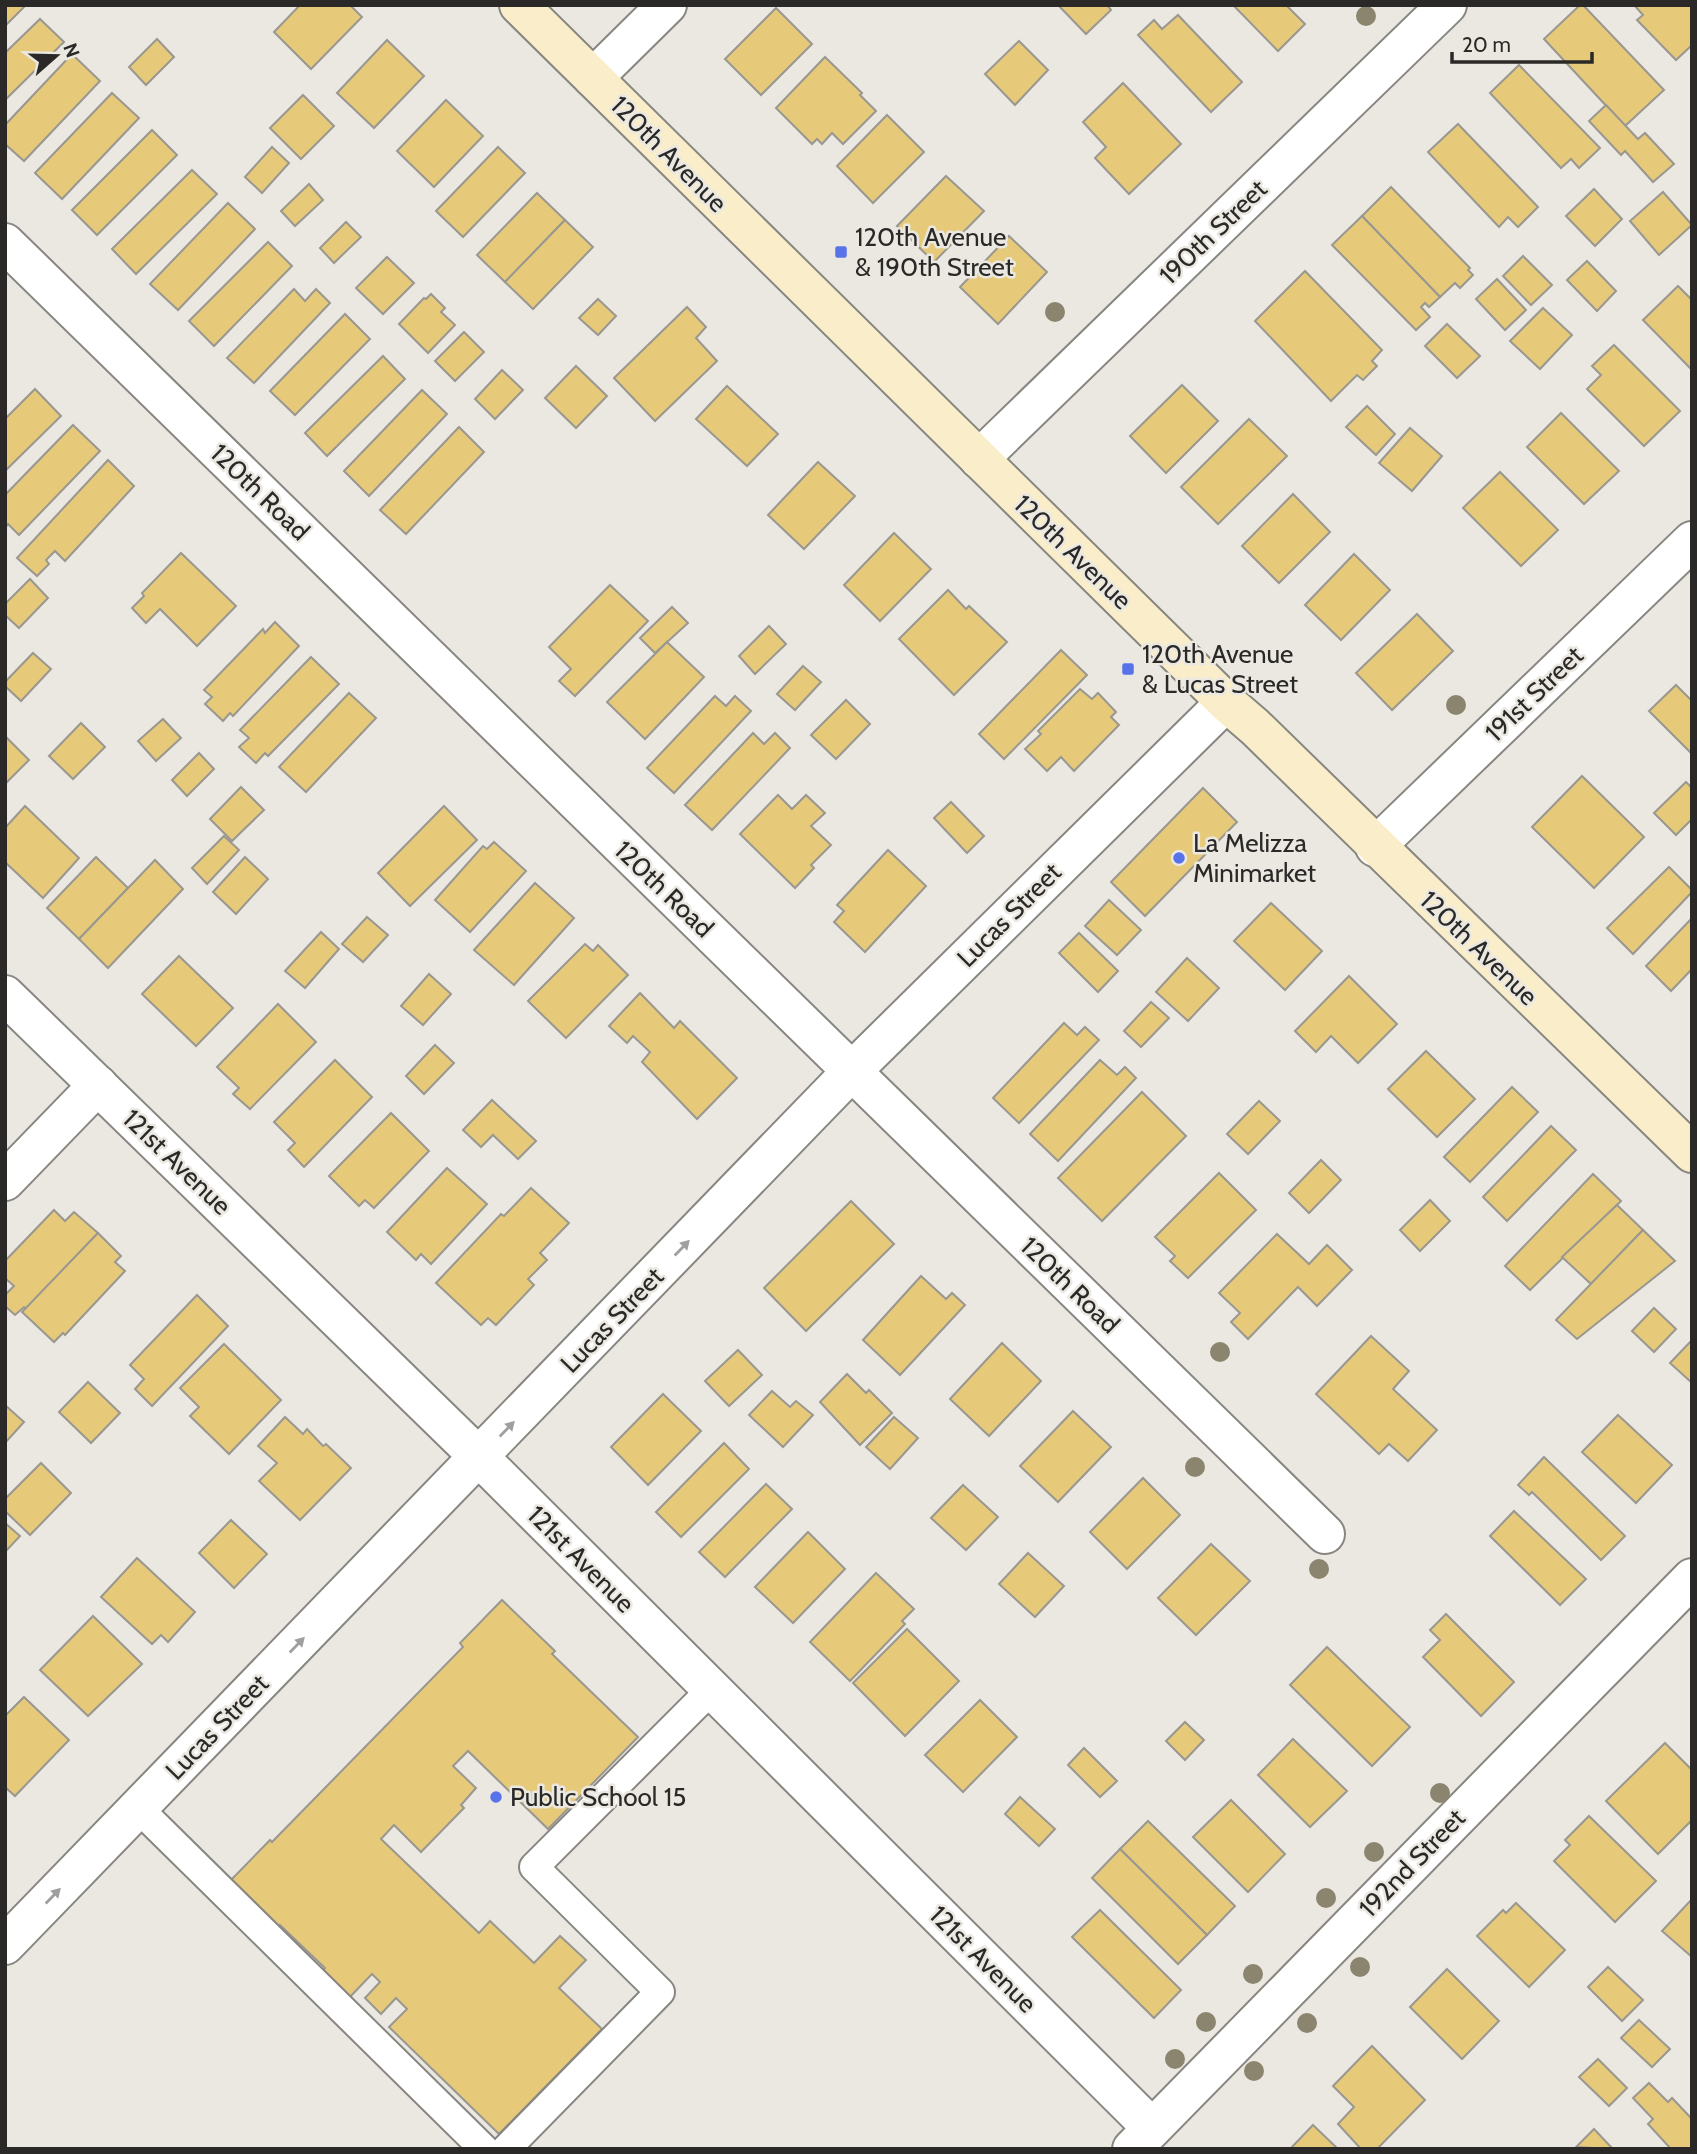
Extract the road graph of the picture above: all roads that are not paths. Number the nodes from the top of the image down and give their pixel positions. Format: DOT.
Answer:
graph roads {
  1 [pos="519,5"];
  2 [pos="667,5"];
  3 [pos="1447,5"];
  4 [pos="593,78"];
  5 [pos="5,243"];
  6 [pos="979,459"];
  7 [pos="1692,541"];
  8 [pos="1226,702"];
  9 [pos="1375,847"];
  10 [pos="5,995"];
  11 [pos="851,1072"];
  12 [pos="99,1085"];
  13 [pos="1692,1153"];
  14 [pos="5,1181"];
  15 [pos="479,1457"];
  16 [pos="1325,1534"];
  17 [pos="1692,1578"];
  18 [pos="712,1689"];
  19 [pos="138,1808"];
  20 [pos="5,1945"];
  21 [pos="1142,2139"];
  22 [pos="484,2149"];
  23 [pos="506,2149"];
  1 -- 4 [label="street, 120th Avenue"];
  2 -- 4 [label="street"];
  3 -- 6 [label="street, 190th Street"];
  4 -- 6 [label="street, 120th Avenue"];
  5 -- 11 [label="street, 120th Road"];
  6 -- 8 [label="street, 120th Avenue"];
  7 -- 9 [label="street, 191st Street"];
  8 -- 9 [label="street, 120th Avenue"];
  8 -- 11 [label="street, Lucas Street"];
  9 -- 13 [label="street, 120th Avenue"];
  10 -- 12 [label="street, 121st Avenue"];
  15 -- 11 [label="street, Lucas Street, one-way"];
  11 -- 16 [label="street, 120th Road"];
  12 -- 14 [label="street"];
  12 -- 15 [label="street, 121st Avenue"];
  15 -- 18 [label="street, 121st Avenue"];
  19 -- 15 [label="street, Lucas Street, one-way"];
  17 -- 21 [label="street, 192nd Street"];
  18 -- 21 [label="street, 121st Avenue"];
  18 -- 23 [label="lane"];
  20 -- 19 [label="street, Lucas Street, one-way"];
  19 -- 22 [label="lane"];
}
